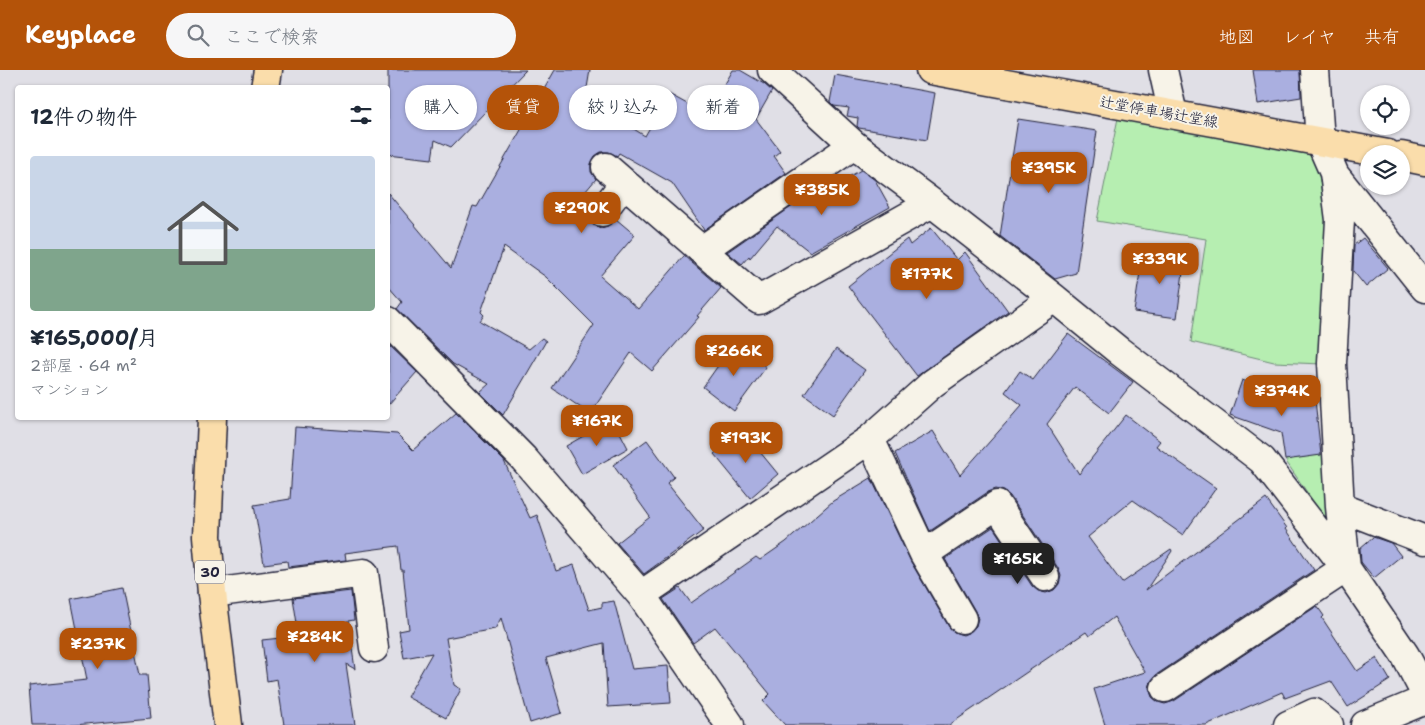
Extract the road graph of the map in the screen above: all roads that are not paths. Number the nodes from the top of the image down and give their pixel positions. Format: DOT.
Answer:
graph roads {
  1 [pos="268,70"];
  2 [pos="772,70"];
  3 [pos="930,70"];
  4 [pos="1163,70"];
  5 [pos="1316,70"];
  6 [pos="266,85"];
  7 [pos="1173,114"];
  8 [pos="1320,141"];
  9 [pos="854,145"];
  10 [pos="1360,149"];
  11 [pos="1410,158"];
  12 [pos="1425,161"];
  13 [pos="1334,173"];
  14 [pos="932,203"];
  15 [pos="602,212"];
  16 [pos="702,250"];
  17 [pos="1425,288"];
  18 [pos="1054,298"];
  19 [pos="390,324"];
  20 [pos="212,420"];
  21 [pos="870,439"];
  22 [pos="1340,507"];
  23 [pos="1425,540"];
  24 [pos="924,554"];
  25 [pos="1346,568"];
  26 [pos="1045,576"];
  27 [pos="212,593"];
  28 [pos="641,595"];
  29 [pos="962,619"];
  30 [pos="374,648"];
  31 [pos="1165,688"];
  32 [pos="1425,693"];
  33 [pos="1425,700"];
  34 [pos="228,725"];
  35 [pos="730,725"];
  36 [pos="1288,725"];
  37 [pos="1329,725"];
  38 [pos="1365,725"];
  1 -- 6 [label="main road"];
  2 -- 9 [label="street"];
  3 -- 7 [label="main road, 辻堂停車場辻堂線"];
  4 -- 7 [label="street"];
  5 -- 8 [label="street"];
  7 -- 8 [label="main road, 辻堂停車場辻堂線"];
  8 -- 10 [label="main road, 辻堂停車場辻堂線"];
  8 -- 13 [label="street"];
  9 -- 14 [label="street"];
  9 -- 16 [label="street"];
  11 -- 12 [label="main road"];
  13 -- 17 [label="street"];
  13 -- 22 [label="street"];
  14 -- 16 [label="street"];
  14 -- 18 [label="street"];
  15 -- 16 [label="street"];
  18 -- 21 [label="street"];
  18 -- 25 [label="street"];
  19 -- 28 [label="street"];
  20 -- 27 [label="main road, 30"];
  21 -- 24 [label="street"];
  21 -- 28 [label="street"];
  22 -- 23 [label="street"];
  22 -- 25 [label="street"];
  24 -- 26 [label="street"];
  24 -- 29 [label="street"];
  25 -- 31 [label="street"];
  25 -- 32 [label="street"];
  27 -- 30 [label="street"];
  27 -- 34 [label="main road, 30"];
  28 -- 35 [label="street"];
  33 -- 38 [label="street"];
  36 -- 37 [label="street"];
}
